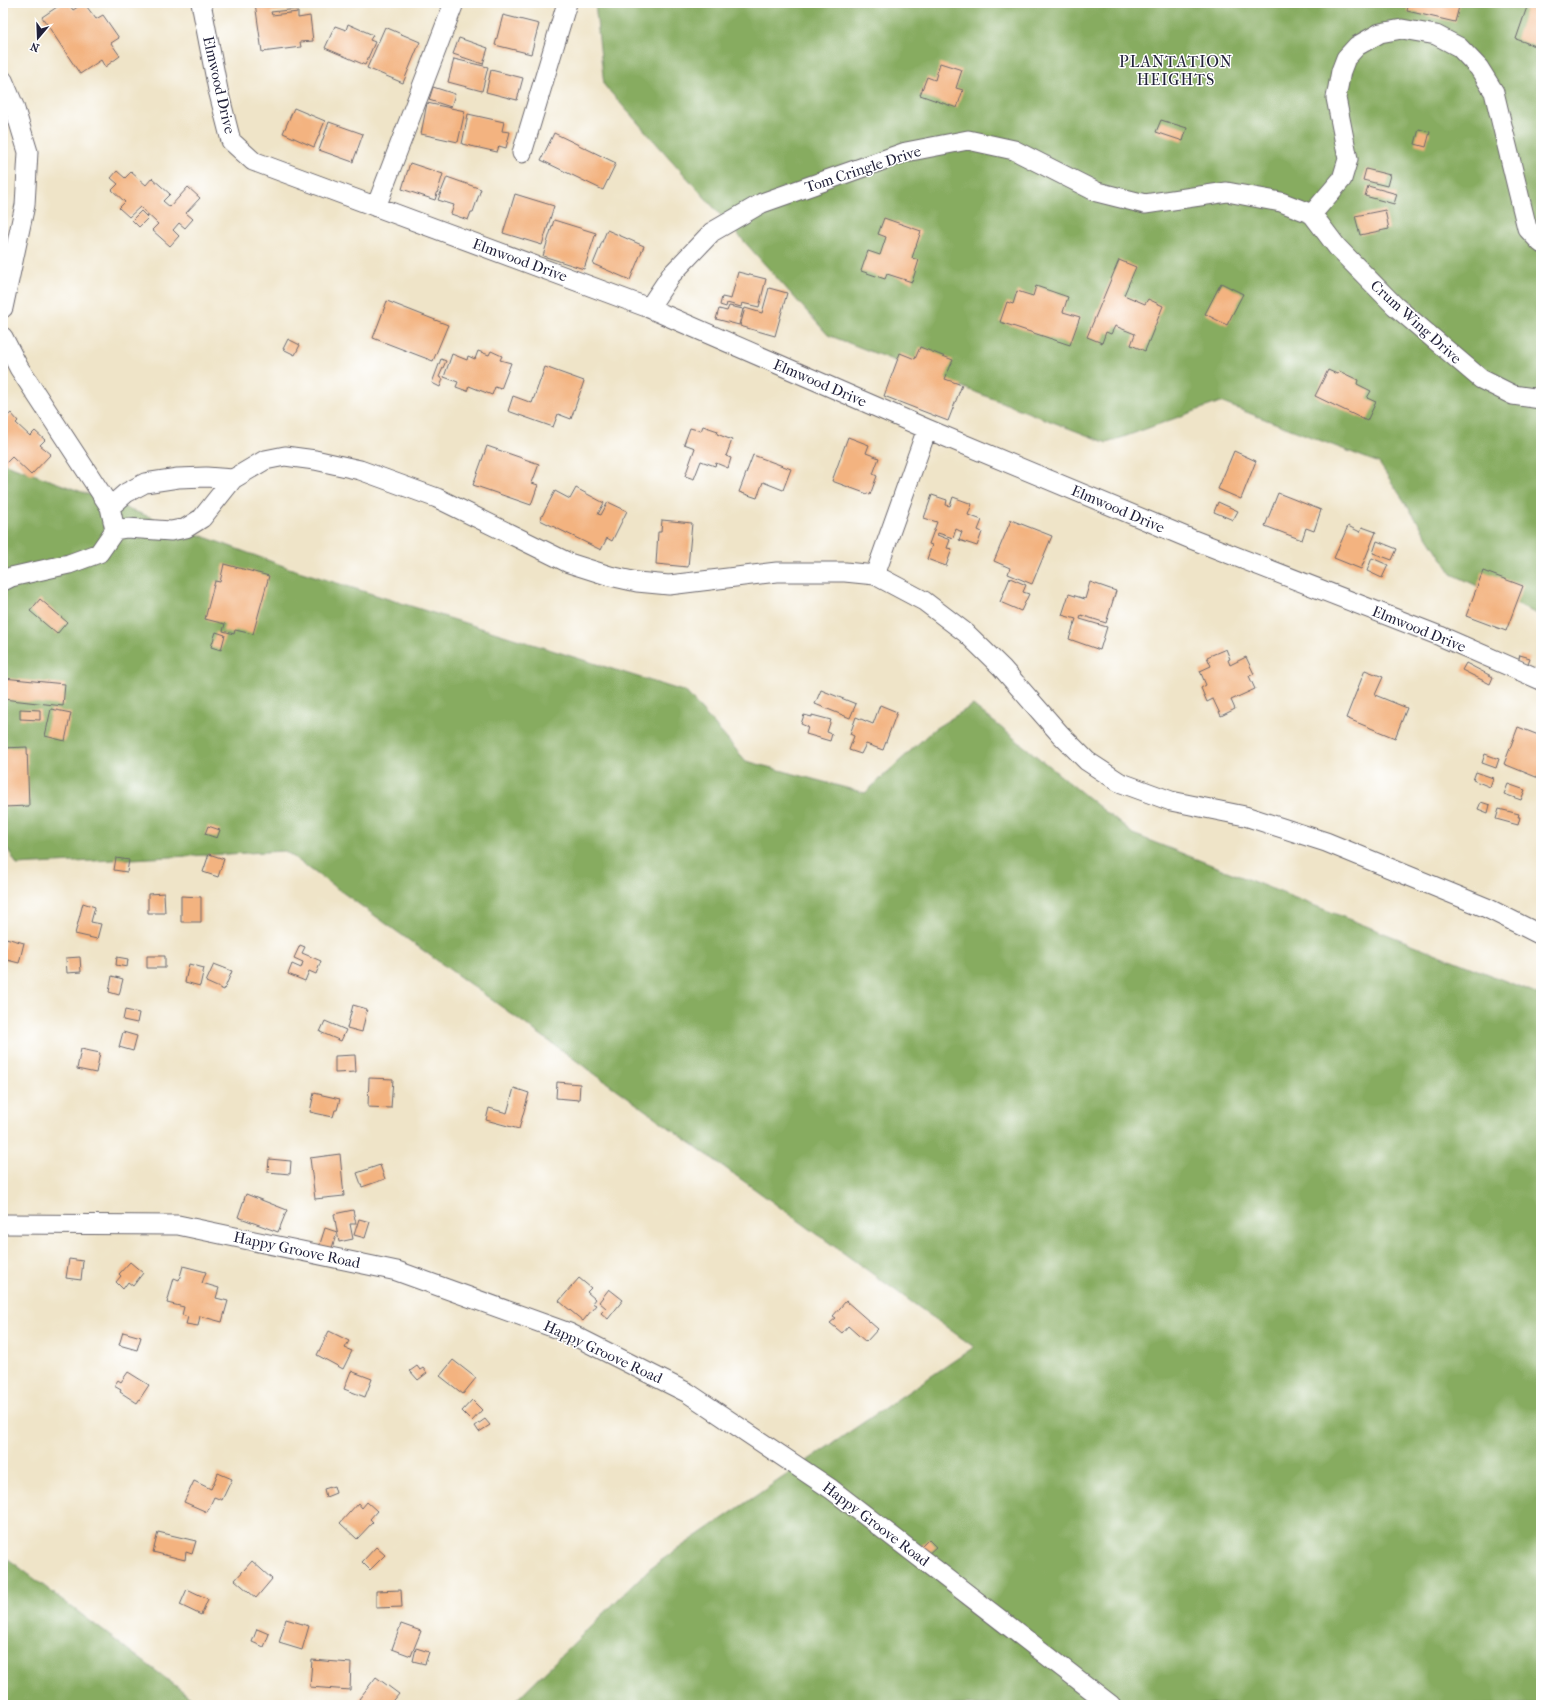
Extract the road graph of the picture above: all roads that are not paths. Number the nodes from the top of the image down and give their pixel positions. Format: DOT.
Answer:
graph roads {
  1 [pos="201,3"];
  2 [pos="454,3"];
  3 [pos="567,3"];
  4 [pos="3,80"];
  5 [pos="522,153"];
  6 [pos="376,207"];
  7 [pos="1312,214"];
  8 [pos="1541,243"];
  9 [pos="3,308"];
  10 [pos="649,308"];
  11 [pos="3,337"];
  12 [pos="1541,399"];
  13 [pos="927,429"];
  14 [pos="233,479"];
  15 [pos="110,507"];
  16 [pos="115,530"];
  17 [pos="875,575"];
  18 [pos="3,580"];
  19 [pos="1541,680"];
  20 [pos="1541,935"];
  21 [pos="3,1224"];
  22 [pos="1111,1705"];
  1 -- 6 [label="street, Elmwood Drive"];
  2 -- 6 [label="street"];
  3 -- 5 [label="street"];
  4 -- 9 [label="street"];
  6 -- 10 [label="street, Elmwood Drive"];
  7 -- 8 [label="street"];
  7 -- 10 [label="street, Tom Cringle Drive"];
  7 -- 12 [label="street, Crum Wing Drive"];
  10 -- 13 [label="street, Elmwood Drive"];
  11 -- 15 [label="street"];
  13 -- 17 [label="street"];
  13 -- 19 [label="street, Elmwood Drive"];
  14 -- 15 [label="street"];
  14 -- 16 [label="street"];
  14 -- 17 [label="street"];
  15 -- 16 [label="street"];
  16 -- 18 [label="street"];
  17 -- 20 [label="street"];
  21 -- 22 [label="street, Happy Groove Road"];
}
